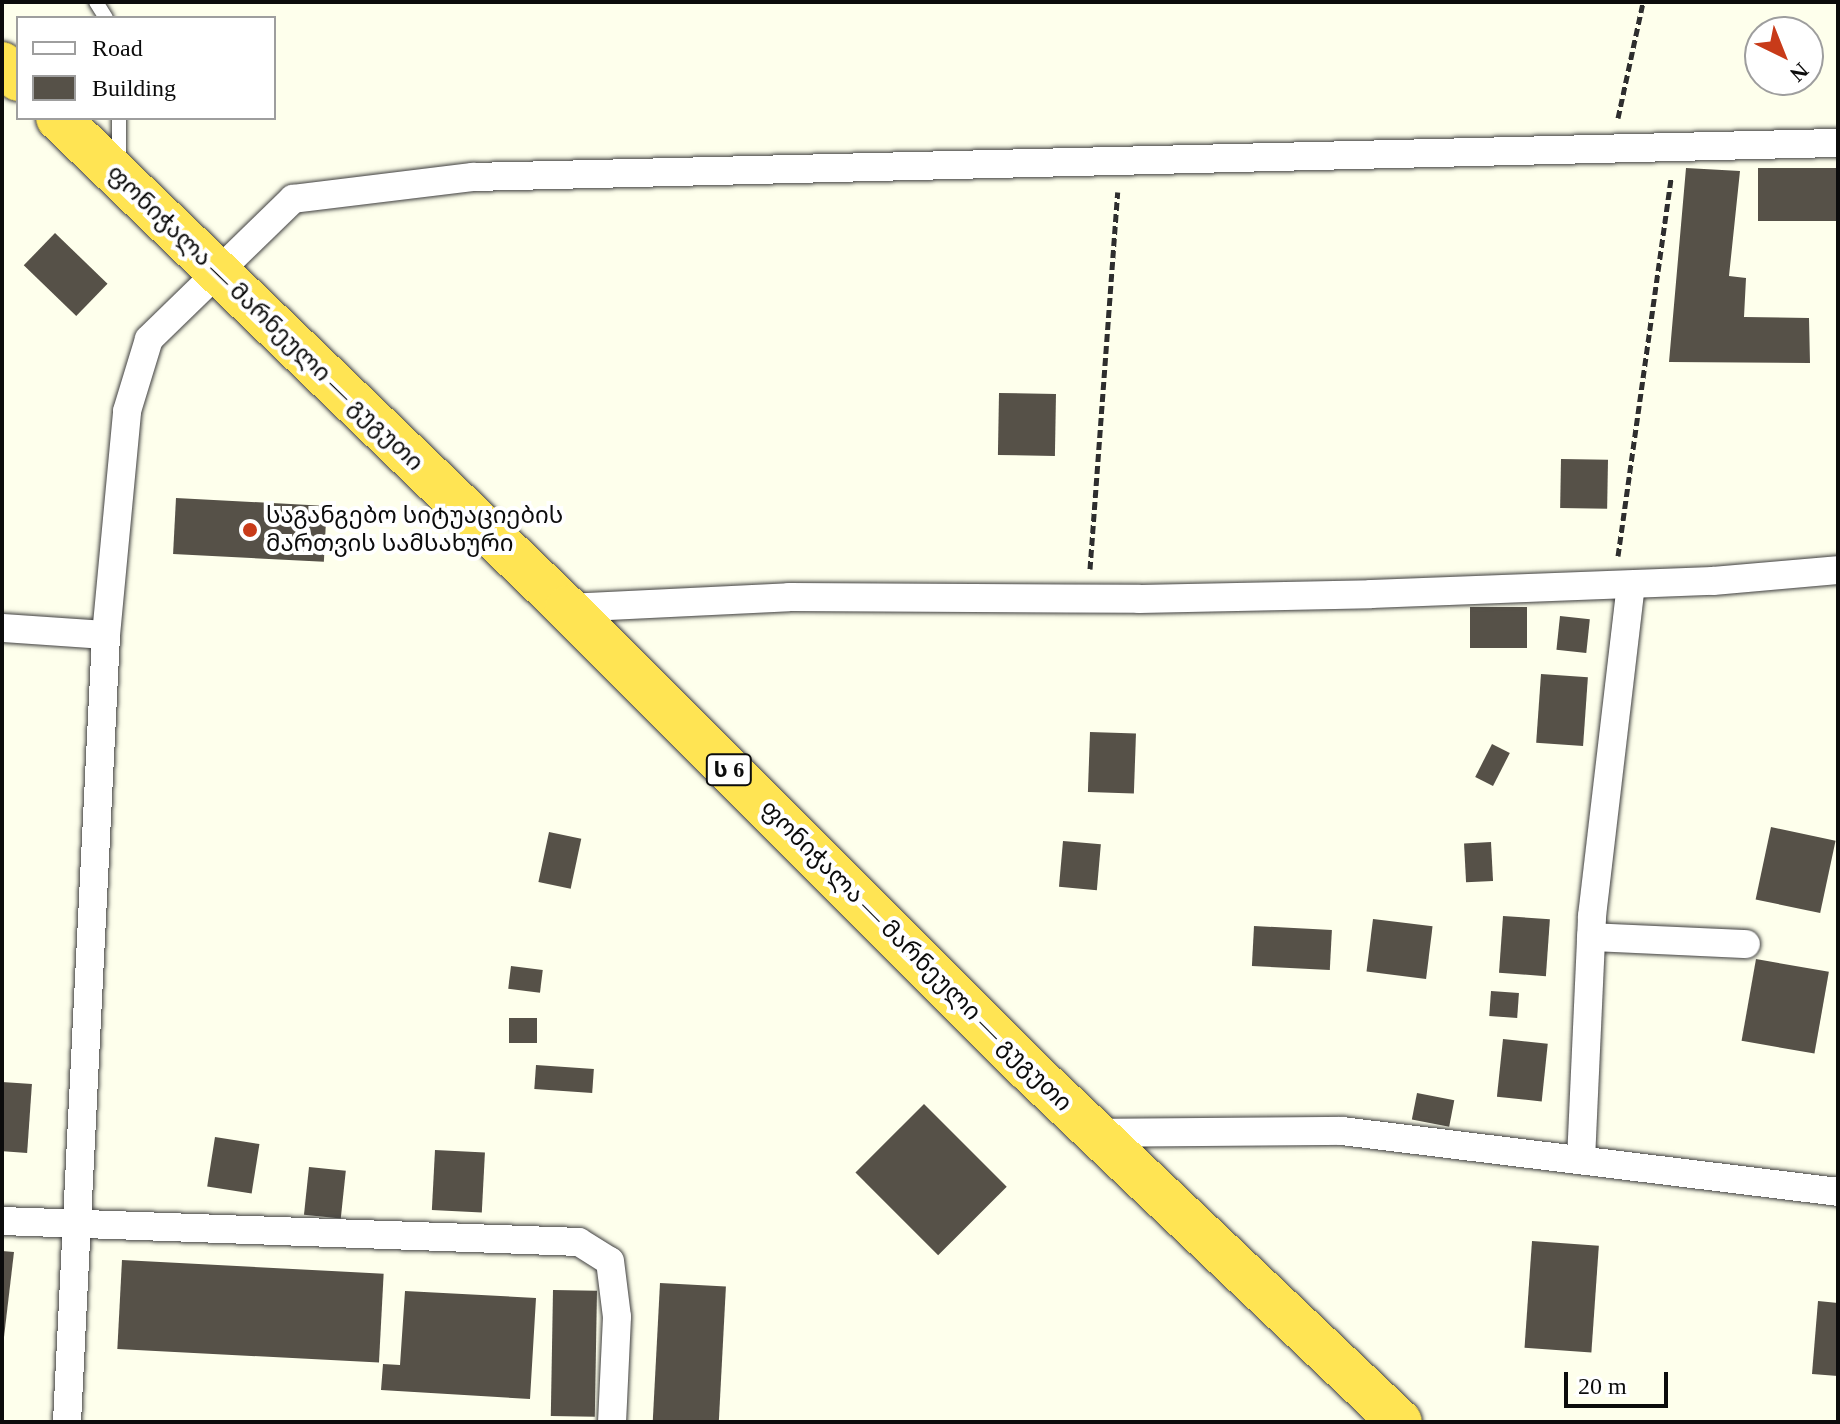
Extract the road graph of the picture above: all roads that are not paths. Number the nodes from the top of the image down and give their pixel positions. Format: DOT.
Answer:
graph roads {
  1 [pos="60,120"];
  2 [pos="119,120"];
  3 [pos="1838,143"];
  4 [pos="120,179"];
  5 [pos="216,271"];
  6 [pos="1838,570"];
  7 [pos="1622,585"];
  8 [pos="567,608"];
  9 [pos="2,628"];
  10 [pos="106,635"];
  11 [pos="1591,937"];
  12 [pos="1746,944"];
  13 [pos="1094,1133"];
  14 [pos="1581,1160"];
  15 [pos="1838,1192"];
  16 [pos="2,1221"];
  17 [pos="78,1225"];
  18 [pos="67,1422"];
  19 [pos="612,1422"];
  20 [pos="1400,1422"];
  1 -- 4 [label="highway, ფონიჭალა — მარნეული — გუგუთი / ს 6"];
  2 -- 4 [label="lane"];
  3 -- 5 [label="street"];
  4 -- 5 [label="highway, ფონიჭალა — მარნეული — გუგუთი / ს 6"];
  5 -- 8 [label="highway, ფონიჭალა — მარნეული — გუგუთი / ს 6"];
  5 -- 10 [label="street"];
  6 -- 7 [label="street"];
  7 -- 8 [label="street"];
  7 -- 11 [label="street"];
  8 -- 13 [label="highway, ფონიჭალა — მარნეული — გუგუთი / ს 6"];
  9 -- 10 [label="street"];
  10 -- 17 [label="street"];
  11 -- 12 [label="street"];
  11 -- 14 [label="street"];
  13 -- 14 [label="street"];
  13 -- 20 [label="highway, ფონიჭალა — მარნეული — გუგუთი / ს 6"];
  14 -- 15 [label="street"];
  16 -- 17 [label="street"];
  17 -- 18 [label="street"];
  17 -- 19 [label="street"];
}
